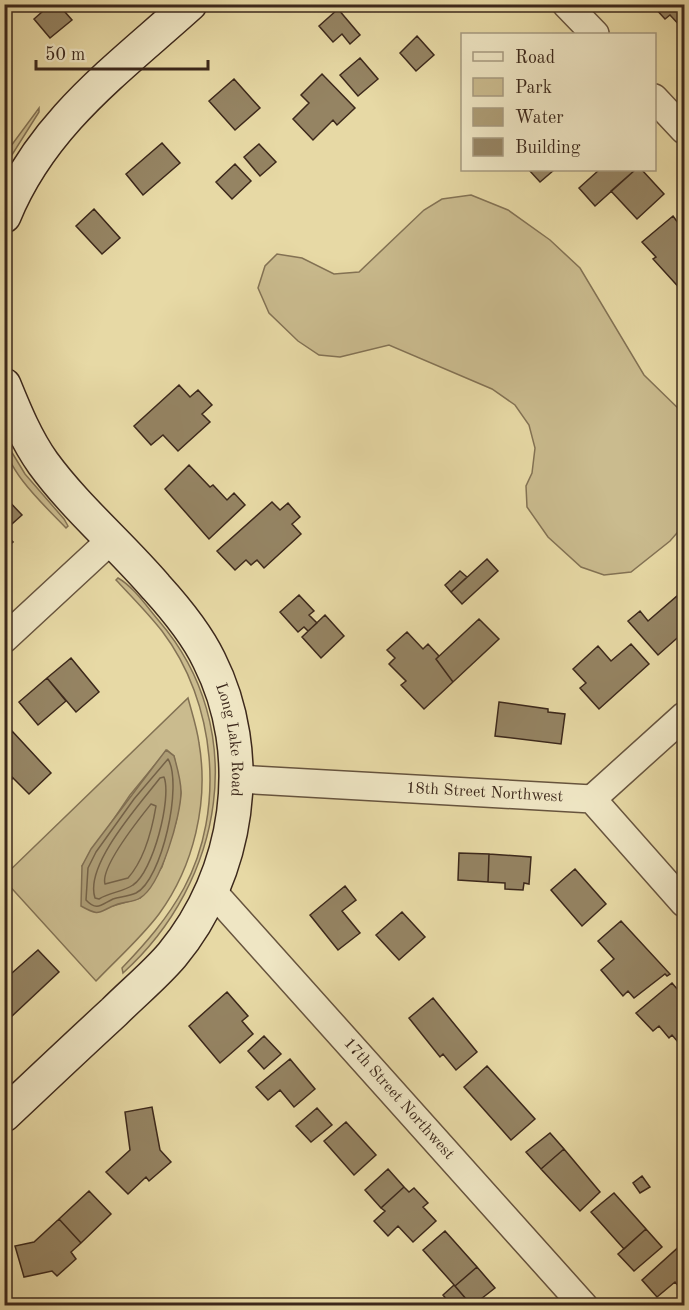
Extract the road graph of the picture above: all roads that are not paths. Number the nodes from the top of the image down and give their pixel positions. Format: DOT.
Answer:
graph roads {
  1 [pos="190,4"];
  2 [pos="566,4"];
  3 [pos="593,33"];
  4 [pos="656,100"];
  5 [pos="684,130"];
  6 [pos="4,216"];
  7 [pos="4,386"];
  8 [pos="112,538"];
  9 [pos="4,639"];
  10 [pos="684,716"];
  11 [pos="237,779"];
  12 [pos="592,799"];
  13 [pos="213,892"];
  14 [pos="684,903"];
  15 [pos="4,1115"];
  16 [pos="584,1305"];
  1 -- 6 [label="street"];
  2 -- 3 [label="street"];
  4 -- 5 [label="street"];
  7 -- 8 [label="street, Long Lake Road"];
  8 -- 9 [label="street"];
  8 -- 11 [label="street, Long Lake Road"];
  10 -- 12 [label="street"];
  11 -- 12 [label="street, 18th Street Northwest"];
  11 -- 13 [label="street, Long Lake Road"];
  12 -- 14 [label="street"];
  13 -- 15 [label="street, Long Lake Road"];
  13 -- 16 [label="street, 17th Street Northwest"];
}
